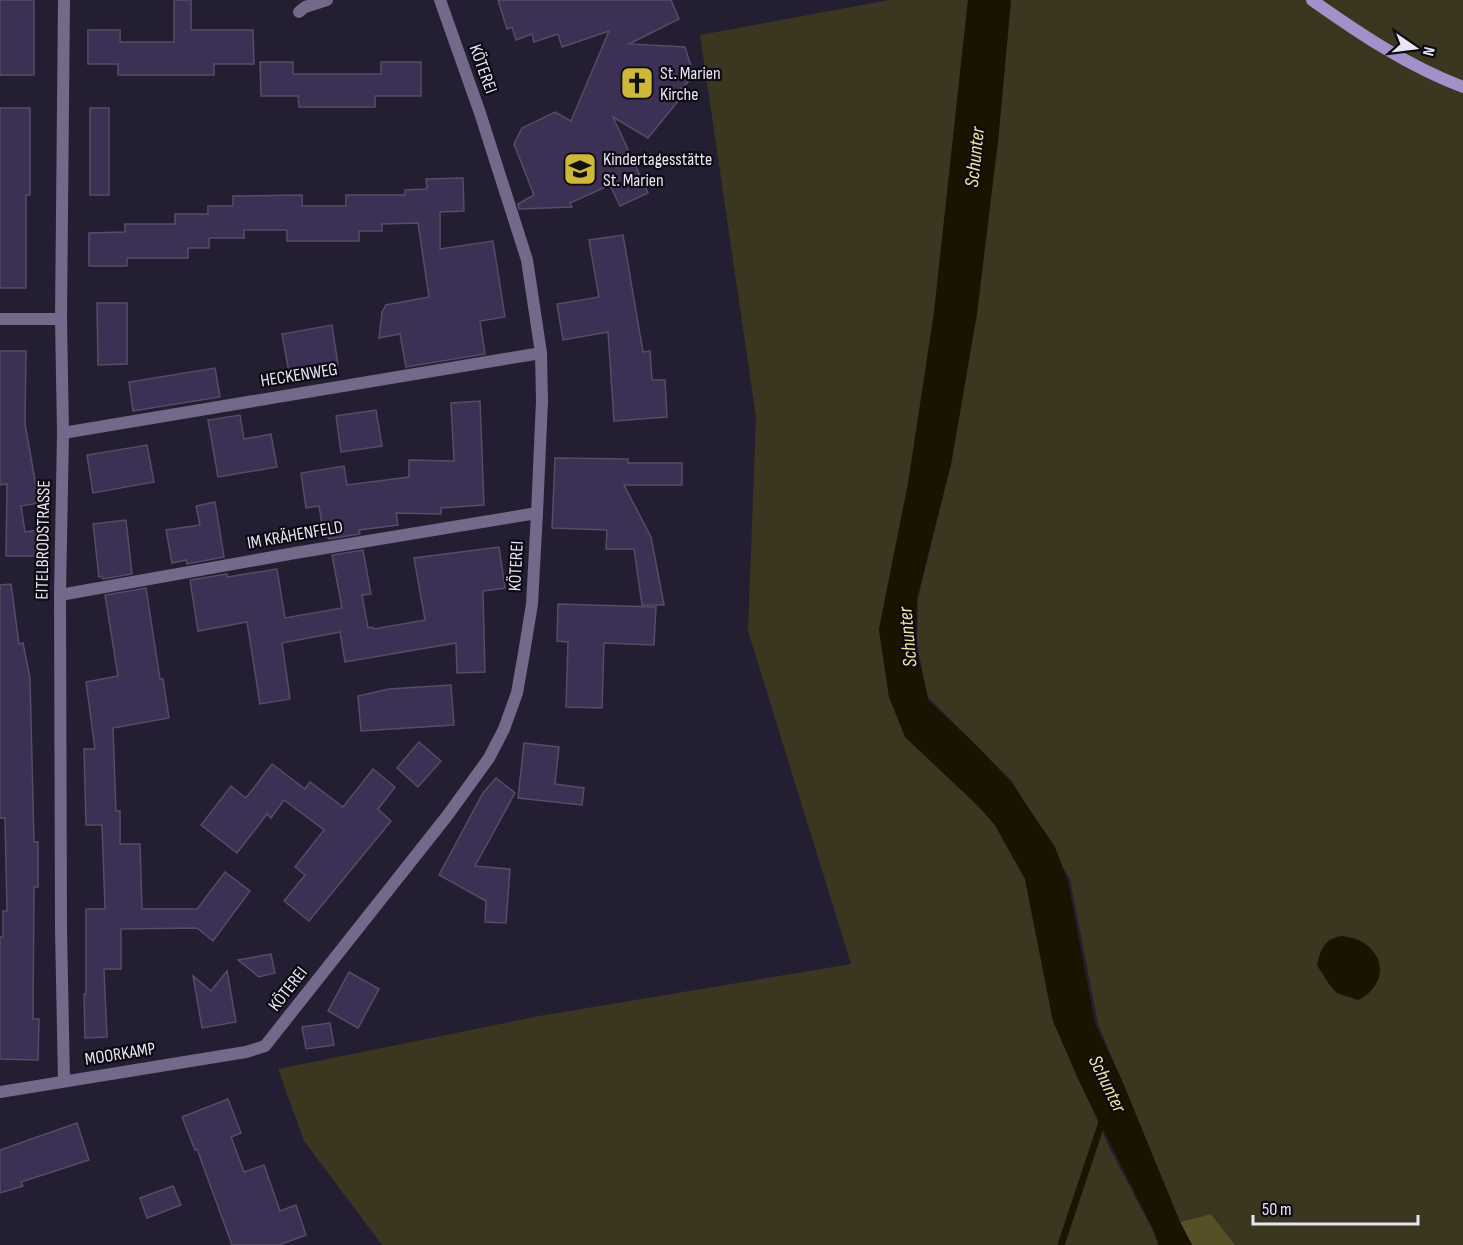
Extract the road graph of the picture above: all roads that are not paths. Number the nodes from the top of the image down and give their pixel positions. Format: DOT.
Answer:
graph roads {
  1 [pos="64,0"];
  2 [pos="327,0"];
  3 [pos="440,0"];
  4 [pos="1312,0"];
  5 [pos="299,12"];
  6 [pos="1463,87"];
  7 [pos="0,319"];
  8 [pos="61,319"];
  9 [pos="542,353"];
  10 [pos="63,433"];
  11 [pos="537,513"];
  12 [pos="60,595"];
  13 [pos="246,1052"];
  14 [pos="64,1081"];
  15 [pos="0,1092"];
  1 -- 8 [label="street, EITELBRODSTRASSE"];
  2 -- 5 [label="street"];
  3 -- 9 [label="street, KÖTEREI"];
  4 -- 6 [label="main road"];
  7 -- 8 [label="street"];
  8 -- 10 [label="street, EITELBRODSTRASSE"];
  9 -- 10 [label="street, HECKENWEG"];
  9 -- 11 [label="street, KÖTEREI"];
  10 -- 12 [label="street, EITELBRODSTRASSE"];
  11 -- 12 [label="street, IM KRÄHENFELD"];
  11 -- 13 [label="street, KÖTEREI"];
  12 -- 14 [label="street, EITELBRODSTRASSE"];
  13 -- 14 [label="street, MOORKAMP"];
  14 -- 15 [label="street, MOORKAMP"];
}
